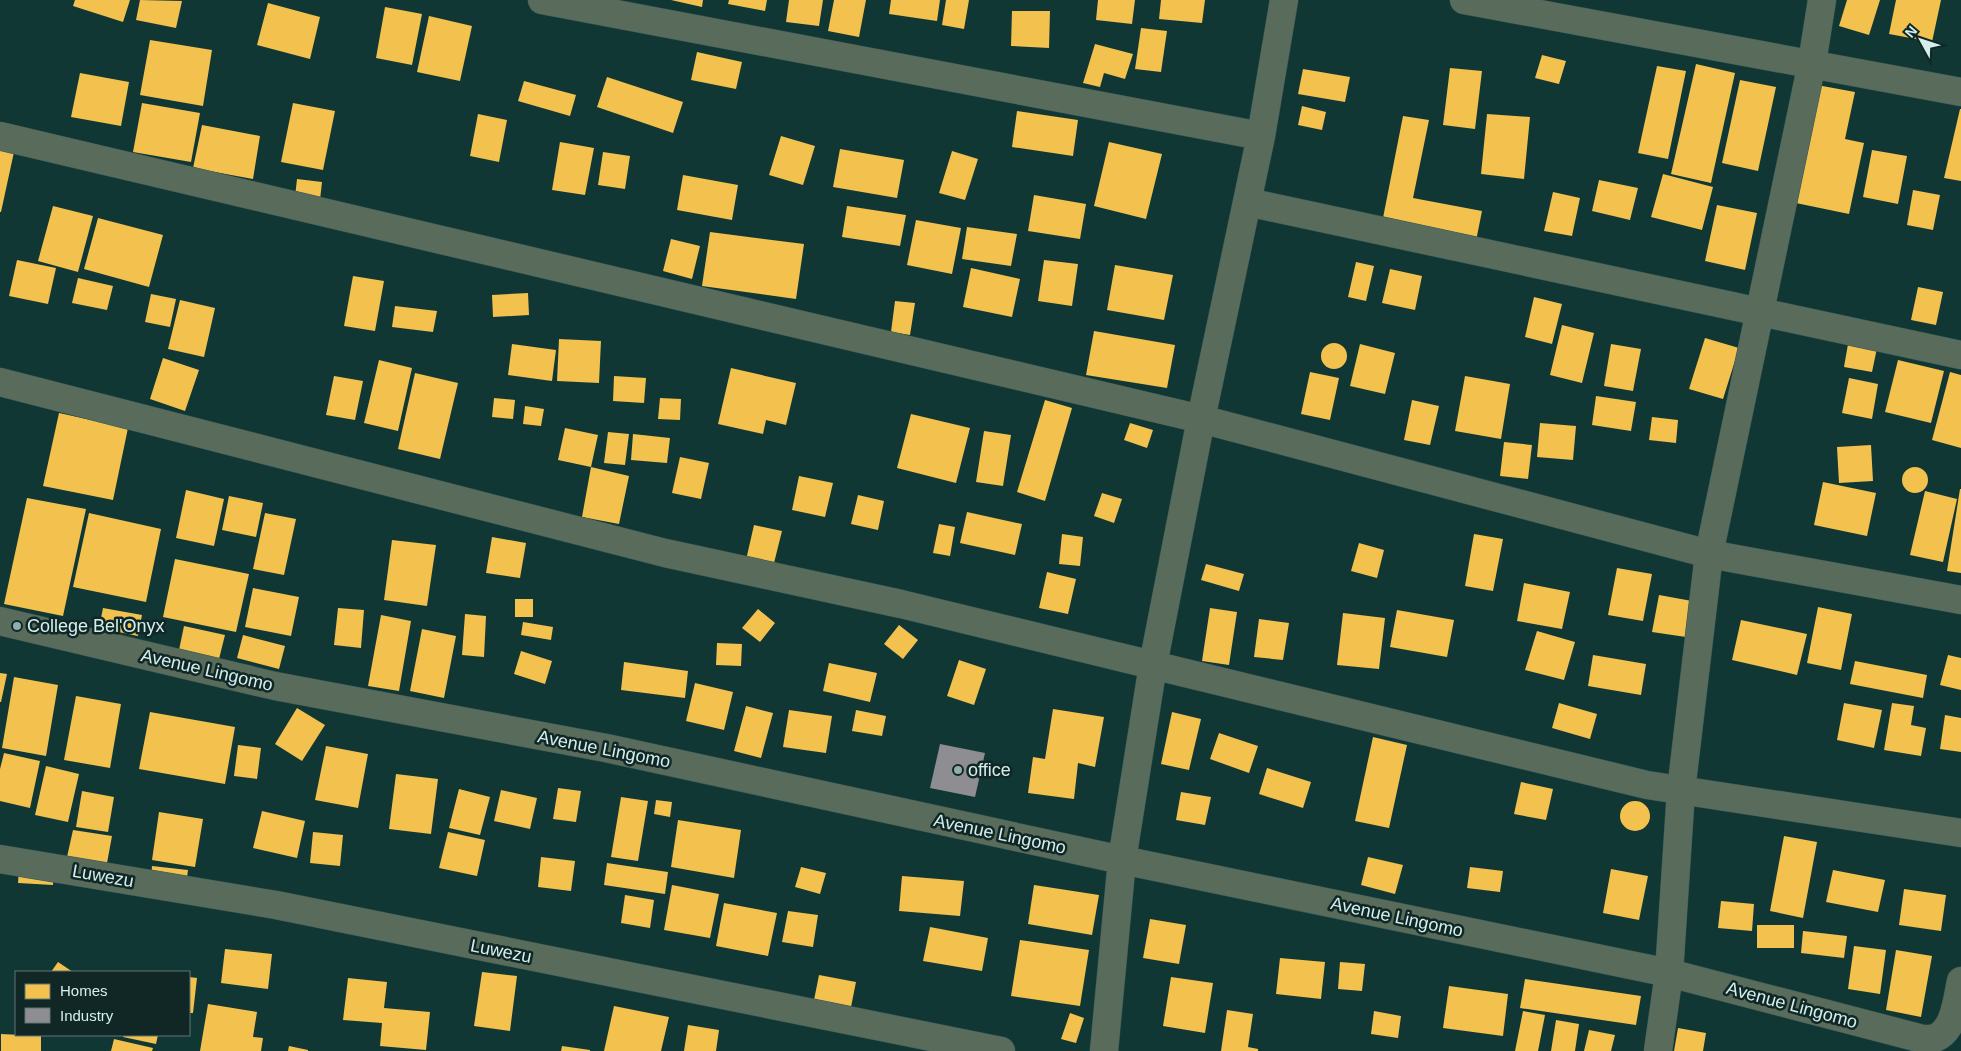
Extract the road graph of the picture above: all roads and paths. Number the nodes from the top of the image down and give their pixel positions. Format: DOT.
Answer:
graph roads {
  1 [pos="542,0"];
  2 [pos="1284,0"];
  3 [pos="1464,0"];
  4 [pos="1822,0"];
  5 [pos="1812,63"];
  6 [pos="1961,92"];
  7 [pos="0,136"];
  8 [pos="1261,136"];
  9 [pos="1247,202"];
  10 [pos="1761,311"];
  11 [pos="1961,355"];
  12 [pos="0,382"];
  13 [pos="1201,419"];
  14 [pos="1709,554"];
  15 [pos="1961,600"];
  16 [pos="0,622"];
  17 [pos="1154,665"];
  18 [pos="1681,791"];
  19 [pos="1961,833"];
  20 [pos="0,859"];
  21 [pos="1122,860"];
  22 [pos="1669,973"];
  23 [pos="1961,981"];
  24 [pos="1001,1051"];
  25 [pos="1104,1051"];
  26 [pos="1658,1051"];
  1 -- 8 [label="street"];
  2 -- 8 [label="street"];
  3 -- 5 [label="street"];
  4 -- 5 [label="street"];
  5 -- 6 [label="street"];
  5 -- 10 [label="street"];
  7 -- 13 [label="street"];
  8 -- 9 [label="street"];
  9 -- 10 [label="street"];
  9 -- 13 [label="street"];
  10 -- 11 [label="street"];
  10 -- 14 [label="street"];
  12 -- 17 [label="street"];
  13 -- 14 [label="street"];
  13 -- 17 [label="street"];
  14 -- 15 [label="street"];
  14 -- 18 [label="street"];
  16 -- 21 [label="street, Avenue Lingomo"];
  17 -- 18 [label="street"];
  17 -- 21 [label="street"];
  18 -- 19 [label="street"];
  18 -- 22 [label="street"];
  20 -- 24 [label="street, Luwezu"];
  21 -- 22 [label="street, Avenue Lingomo"];
  21 -- 25 [label="street"];
  22 -- 23 [label="street, Avenue Lingomo"];
  22 -- 26 [label="street"];
}
